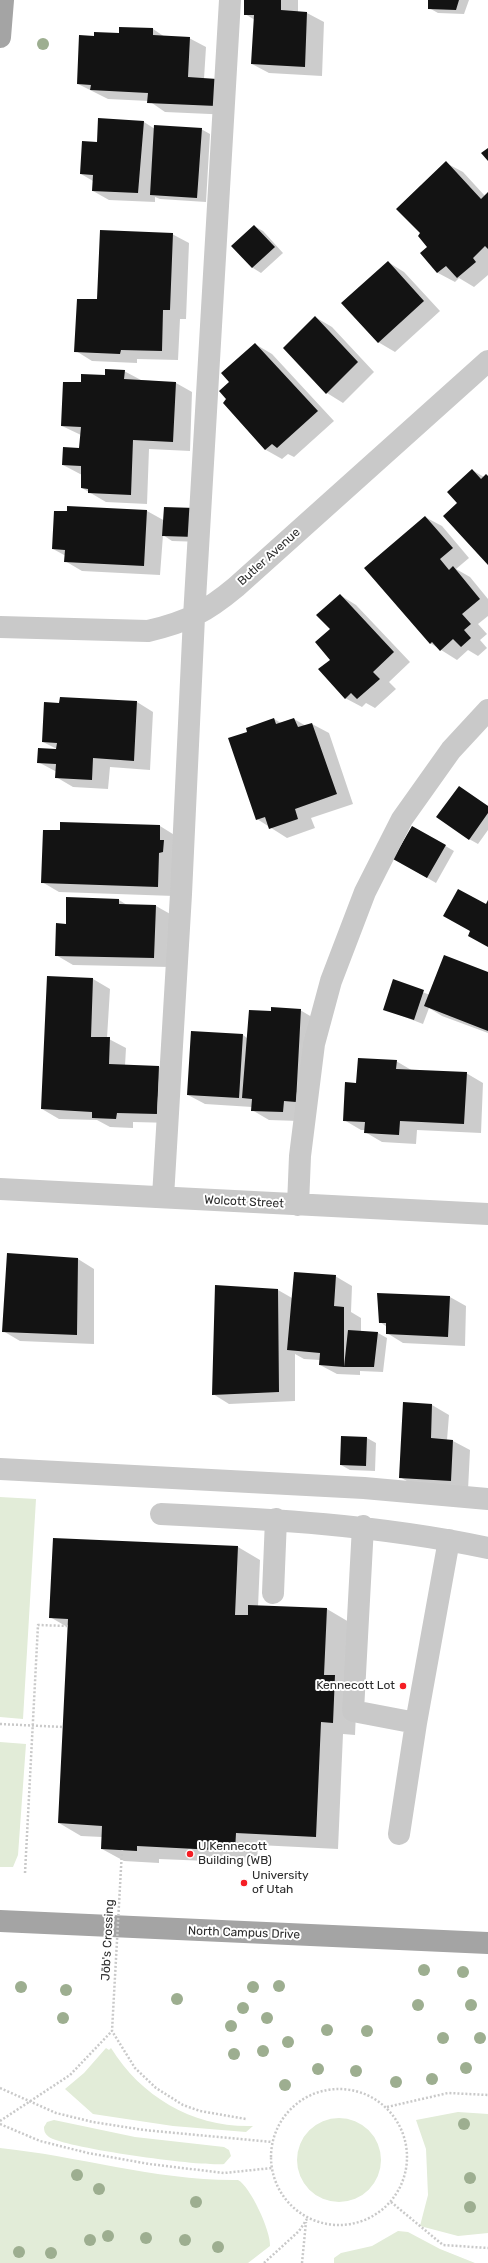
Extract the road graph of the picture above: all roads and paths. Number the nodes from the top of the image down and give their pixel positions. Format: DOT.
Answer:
graph roads {
  1 [pos="4,0"];
  2 [pos="230,0"];
  3 [pos="0,37"];
  4 [pos="488,361"];
  5 [pos="194,617"];
  6 [pos="0,627"];
  7 [pos="488,710"];
  8 [pos="0,1189"];
  9 [pos="163,1197"];
  10 [pos="298,1205"];
  11 [pos="488,1214"];
  12 [pos="0,1469"];
  13 [pos="488,1499"];
  14 [pos="160,1514"];
  15 [pos="276,1519"];
  16 [pos="363,1526"];
  17 [pos="449,1540"];
  18 [pos="488,1548"];
  19 [pos="273,1593"];
  20 [pos="68,1626"];
  21 [pos="416,1723"];
  22 [pos="0,1724"];
  23 [pos="32,1726"];
  24 [pos="63,1727"];
  25 [pos="399,1834"];
  26 [pos="122,1850"];
  27 [pos="25,1873"];
  28 [pos="0,1921"];
  29 [pos="488,1943"];
  30 [pos="112,2031"];
  31 [pos="0,2088"];
  32 [pos="488,2095"];
  33 [pos="28,2101"];
  34 [pos="387,2107"];
  35 [pos="246,2119"];
  36 [pos="0,2123"];
  37 [pos="272,2142"];
  38 [pos="272,2168"];
  39 [pos="391,2202"];
  40 [pos="307,2219"];
  41 [pos="488,2248"];
  42 [pos="264,2263"];
  43 [pos="302,2263"];
  1 -- 3 [label="main road"];
  2 -- 5 [label="street"];
  4 -- 5 [label="street, Butler Avenue"];
  5 -- 6 [label="street, Butler Avenue"];
  5 -- 9 [label="street"];
  7 -- 10 [label="street"];
  8 -- 9 [label="street, Wolcott Street"];
  9 -- 10 [label="street, Wolcott Street"];
  10 -- 11 [label="street, Wolcott Street"];
  12 -- 13 [label="street"];
  14 -- 15 [label="street"];
  15 -- 16 [label="street"];
  15 -- 19 [label="street"];
  16 -- 17 [label="street"];
  16 -- 21 [label="street"];
  17 -- 18 [label="street"];
  17 -- 21 [label="street"];
  20 -- 23 [label="path"];
  21 -- 25 [label="street"];
  22 -- 23 [label="path"];
  23 -- 24 [label="path"];
  23 -- 27 [label="path"];
  26 -- 30 [label="path, Jōb's Crossing, bridge"];
  28 -- 29 [label="main road, North Campus Drive"];
  30 -- 33 [label="path"];
  30 -- 35 [label="path, bridge"];
  31 -- 33 [label="path"];
  32 -- 34 [label="path"];
  33 -- 36 [label="path"];
  33 -- 37 [label="path"];
  34 -- 37 [label="path"];
  34 -- 39 [label="path"];
  36 -- 38 [label="path"];
  37 -- 38 [label="path"];
  38 -- 40 [label="path"];
  39 -- 40 [label="path"];
  39 -- 41 [label="path"];
  40 -- 42 [label="path"];
  40 -- 43 [label="path"];
}
